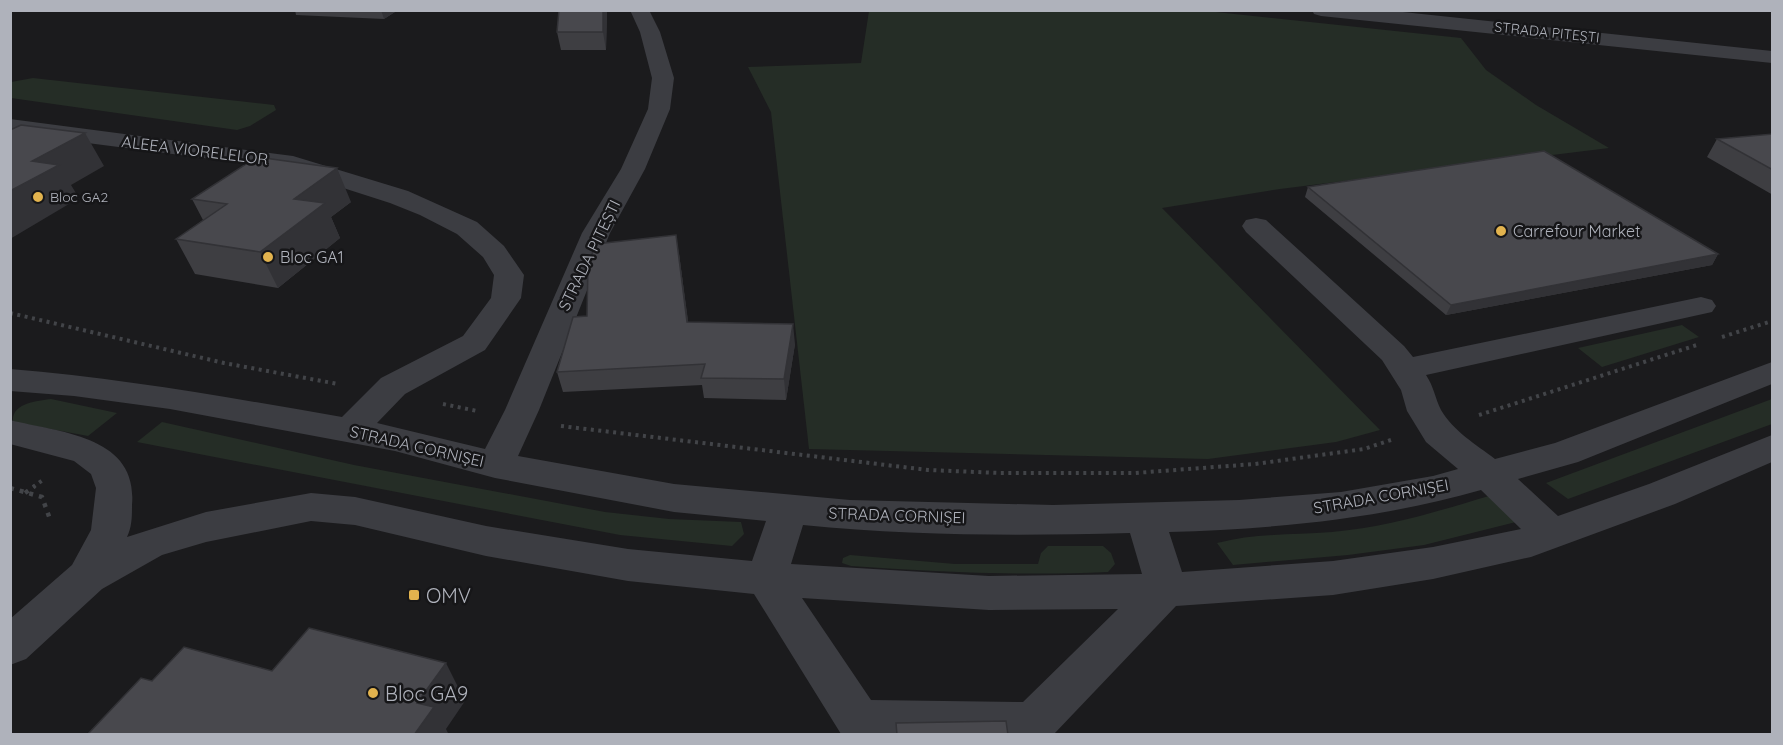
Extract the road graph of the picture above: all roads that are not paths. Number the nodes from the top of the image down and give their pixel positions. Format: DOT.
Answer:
graph roads {
  1 [pos="639,10"];
  2 [pos="1321,10"];
  3 [pos="1773,57"];
  4 [pos="10,126"];
  5 [pos="1256,226"];
  6 [pos="1701,306"];
  7 [pos="1406,369"];
  8 [pos="1773,372"];
  9 [pos="10,380"];
  10 [pos="349,430"];
  11 [pos="10,432"];
  12 [pos="1773,448"];
  13 [pos="495,465"];
  14 [pos="1488,474"];
  15 [pos="789,509"];
  16 [pos="1145,519"];
  17 [pos="1552,534"];
  18 [pos="87,577"];
  19 [pos="766,579"];
  20 [pos="1167,588"];
  21 [pos="10,646"];
  22 [pos="859,728"];
  1 -- 13 [label="street, STRADA PITEȘTI"];
  2 -- 3 [label="street, STRADA PITEȘTI"];
  4 -- 10 [label="street, ALEEA VIORELELOR"];
  5 -- 7 [label="street"];
  6 -- 7 [label="street"];
  7 -- 14 [label="street"];
  8 -- 14 [label="street, STRADA CORNIȘEI"];
  9 -- 10 [label="street, STRADA CORNIȘEI"];
  10 -- 13 [label="street, STRADA CORNIȘEI"];
  11 -- 18 [label="street"];
  12 -- 17 [label="street"];
  13 -- 15 [label="street, STRADA CORNIȘEI"];
  14 -- 16 [label="street, STRADA CORNIȘEI"];
  14 -- 17 [label="street"];
  15 -- 16 [label="street, STRADA CORNIȘEI"];
  15 -- 19 [label="street"];
  16 -- 20 [label="street"];
  17 -- 20 [label="street"];
  18 -- 19 [label="street"];
  18 -- 21 [label="street"];
  19 -- 20 [label="street"];
  19 -- 22 [label="street"];
  20 -- 22 [label="street"];
}
